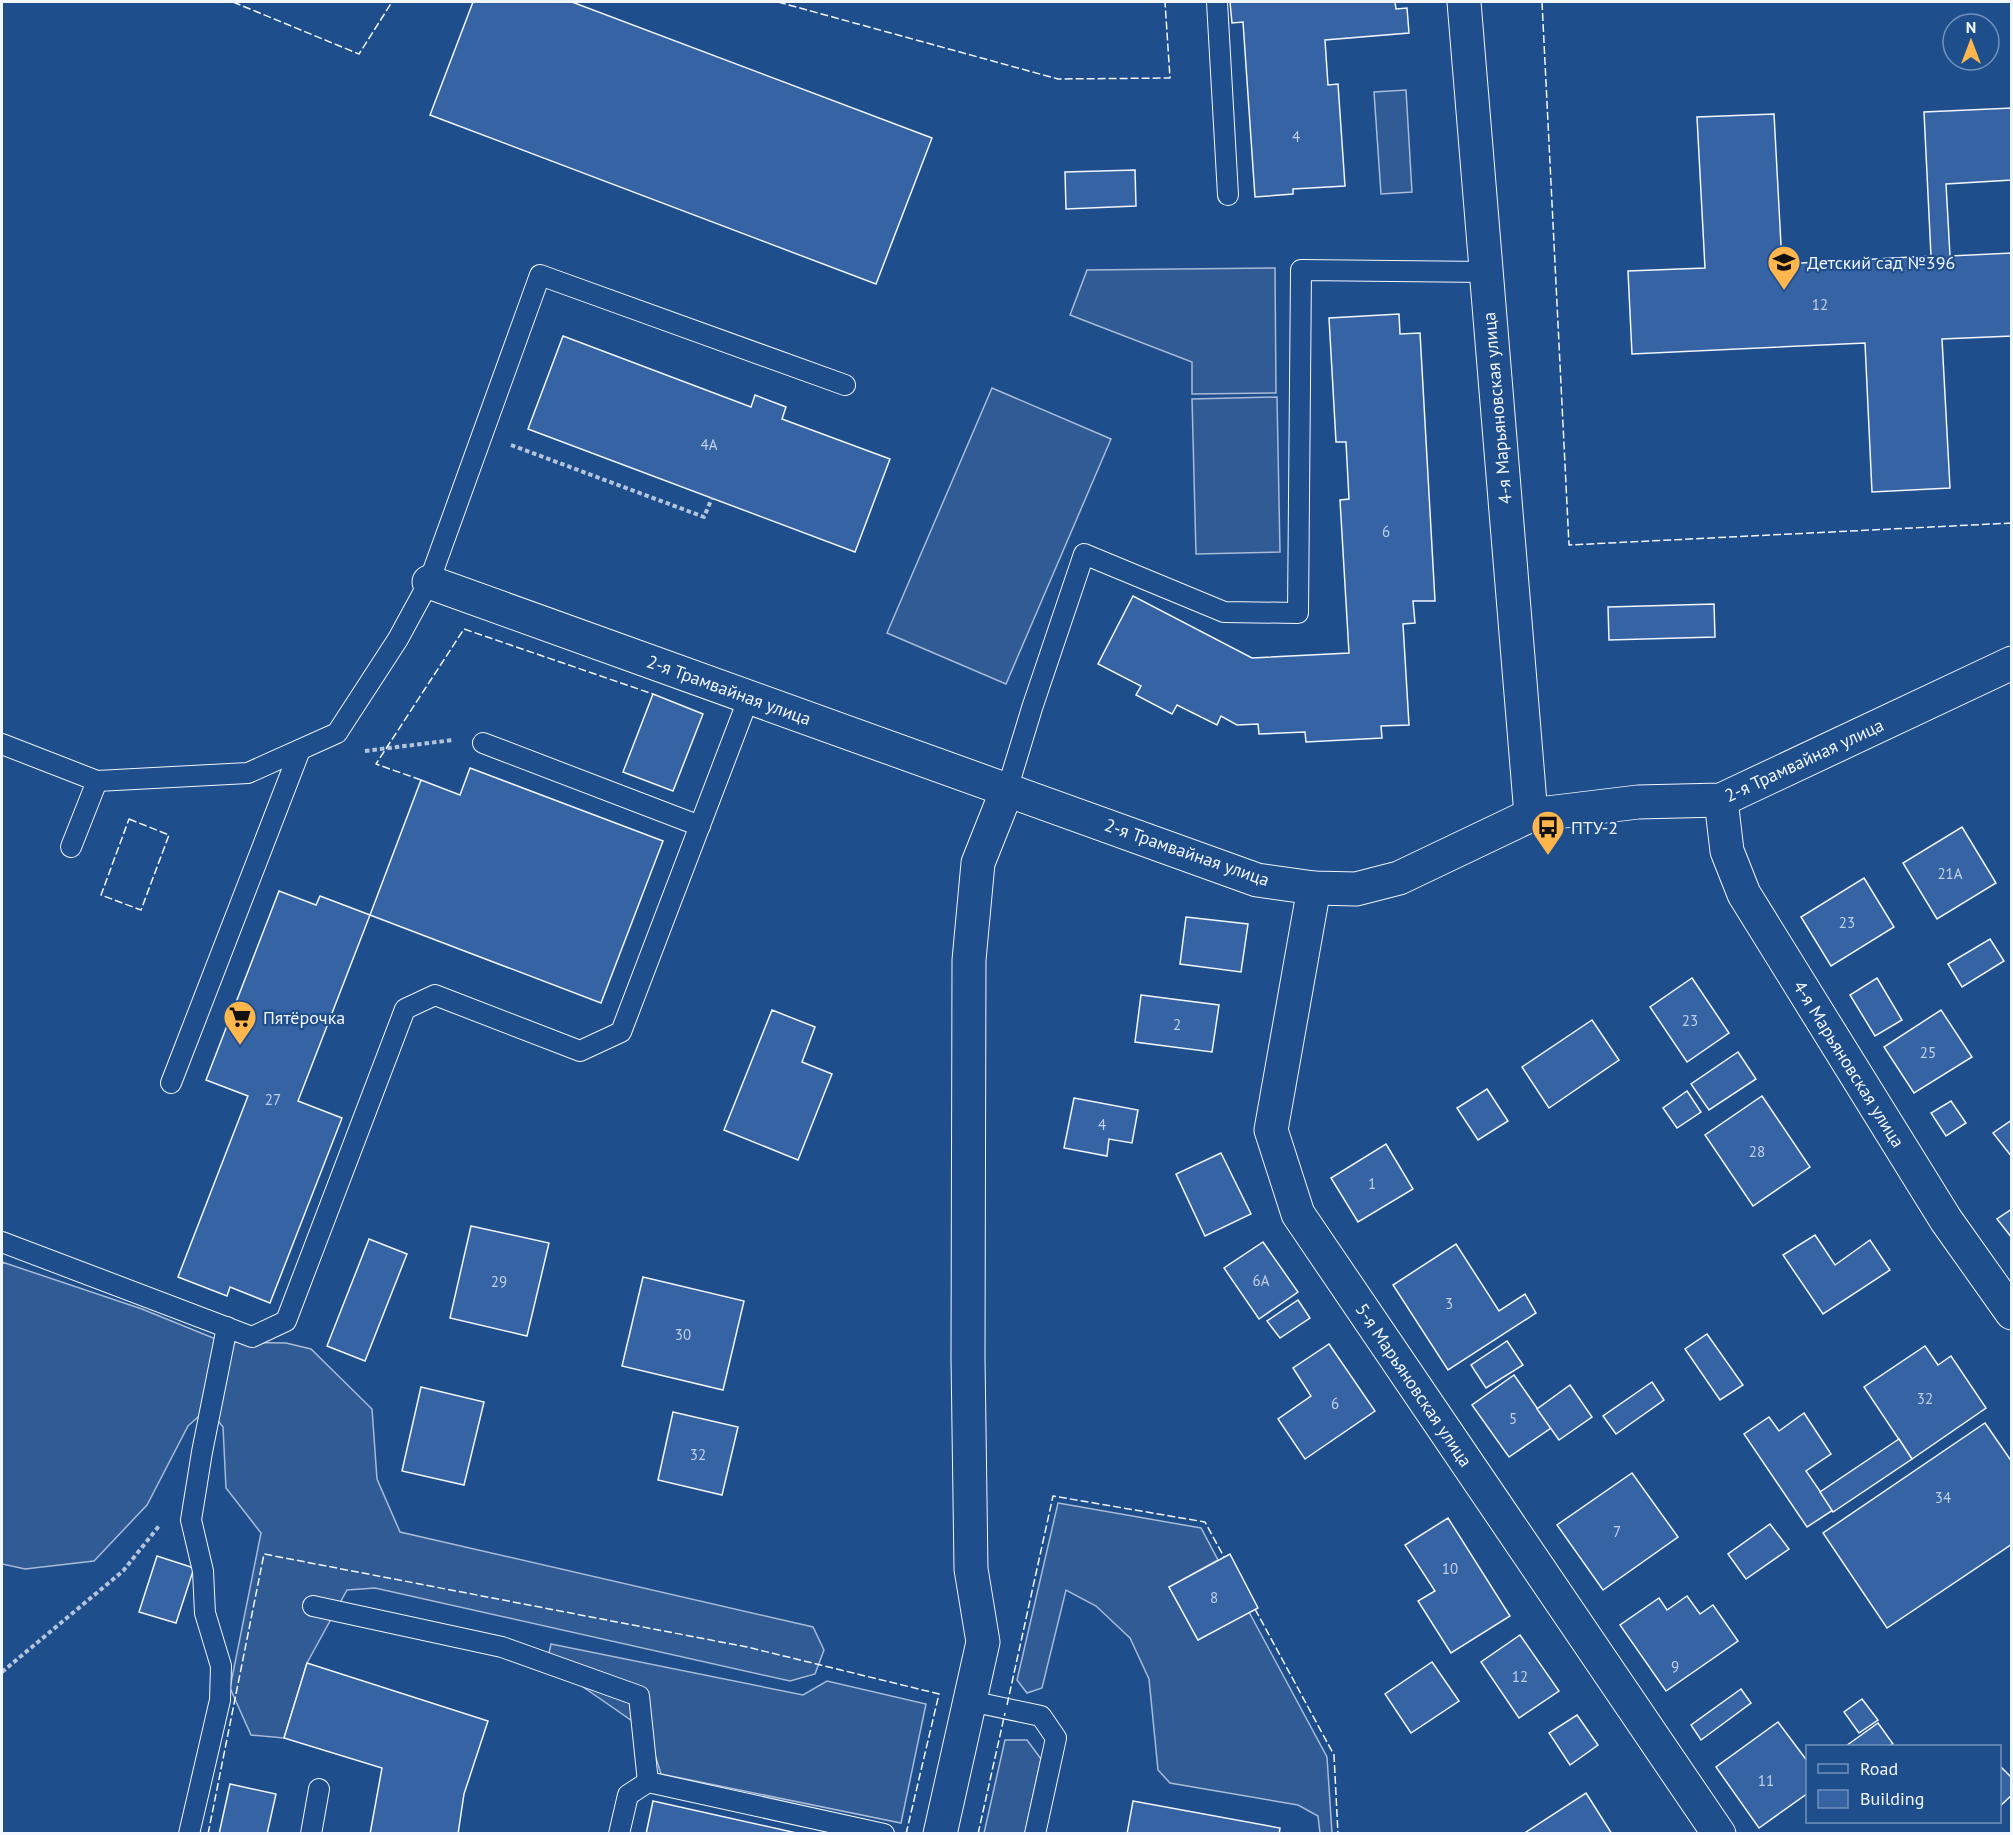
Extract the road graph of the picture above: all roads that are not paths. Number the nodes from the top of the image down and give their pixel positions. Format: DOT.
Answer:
graph roads {
  1 [pos="1217,2"];
  2 [pos="1464,2"];
  3 [pos="1228,195"];
  4 [pos="1486,272"];
  5 [pos="845,385"];
  6 [pos="429,582"];
  7 [pos="2012,663"];
  8 [pos="749,697"];
  9 [pos="483,743"];
  10 [pos="2,744"];
  11 [pos="300,750"];
  12 [pos="97,781"];
  13 [pos="1007,790"];
  14 [pos="1721,800"];
  15 [pos="1531,815"];
  16 [pos="700,826"];
  17 [pos="71,847"];
  18 [pos="1314,888"];
  19 [pos="171,1083"];
  20 [pos="2,1242"];
  21 [pos="2012,1313"];
  22 [pos="227,1327"];
  23 [pos="313,1606"];
  24 [pos="969,1701"];
  25 [pos="648,1782"];
  26 [pos="319,1789"];
  27 [pos="832,1828"];
  28 [pos="189,1833"];
  29 [pos="311,1833"];
  30 [pos="619,1833"];
  31 [pos="884,1833"];
  32 [pos="940,1833"];
  33 [pos="1035,1833"];
  34 [pos="1719,1833"];
  1 -- 3 [label="lane"];
  2 -- 4 [label="street, 4-я Марьяновская улица"];
  4 -- 13 [label="lane"];
  4 -- 15 [label="street, 4-я Марьяновская улица"];
  5 -- 6 [label="lane"];
  6 -- 8 [label="street, 2-я Трамвайная улица"];
  6 -- 11 [label="lane"];
  7 -- 14 [label="street, 2-я Трамвайная улица"];
  8 -- 13 [label="street, 2-я Трамвайная улица"];
  8 -- 16 [label="lane"];
  9 -- 16 [label="lane"];
  10 -- 12 [label="lane"];
  11 -- 12 [label="lane"];
  11 -- 19 [label="lane"];
  12 -- 17 [label="lane"];
  13 -- 18 [label="street, 2-я Трамвайная улица"];
  13 -- 24 [label="street"];
  14 -- 15 [label="street, 2-я Трамвайная улица"];
  14 -- 21 [label="street, 4-я Марьяновская улица"];
  15 -- 18 [label="street, 2-я Трамвайная улица"];
  16 -- 22 [label="lane"];
  18 -- 34 [label="street, 5-я Марьяновская улица"];
  20 -- 22 [label="lane"];
  22 -- 28 [label="lane"];
  23 -- 25 [label="lane"];
  24 -- 32 [label="street"];
  24 -- 33 [label="lane"];
  25 -- 27 [label="lane"];
  25 -- 30 [label="lane"];
  26 -- 29 [label="lane"];
  27 -- 31 [label="lane"];
}
